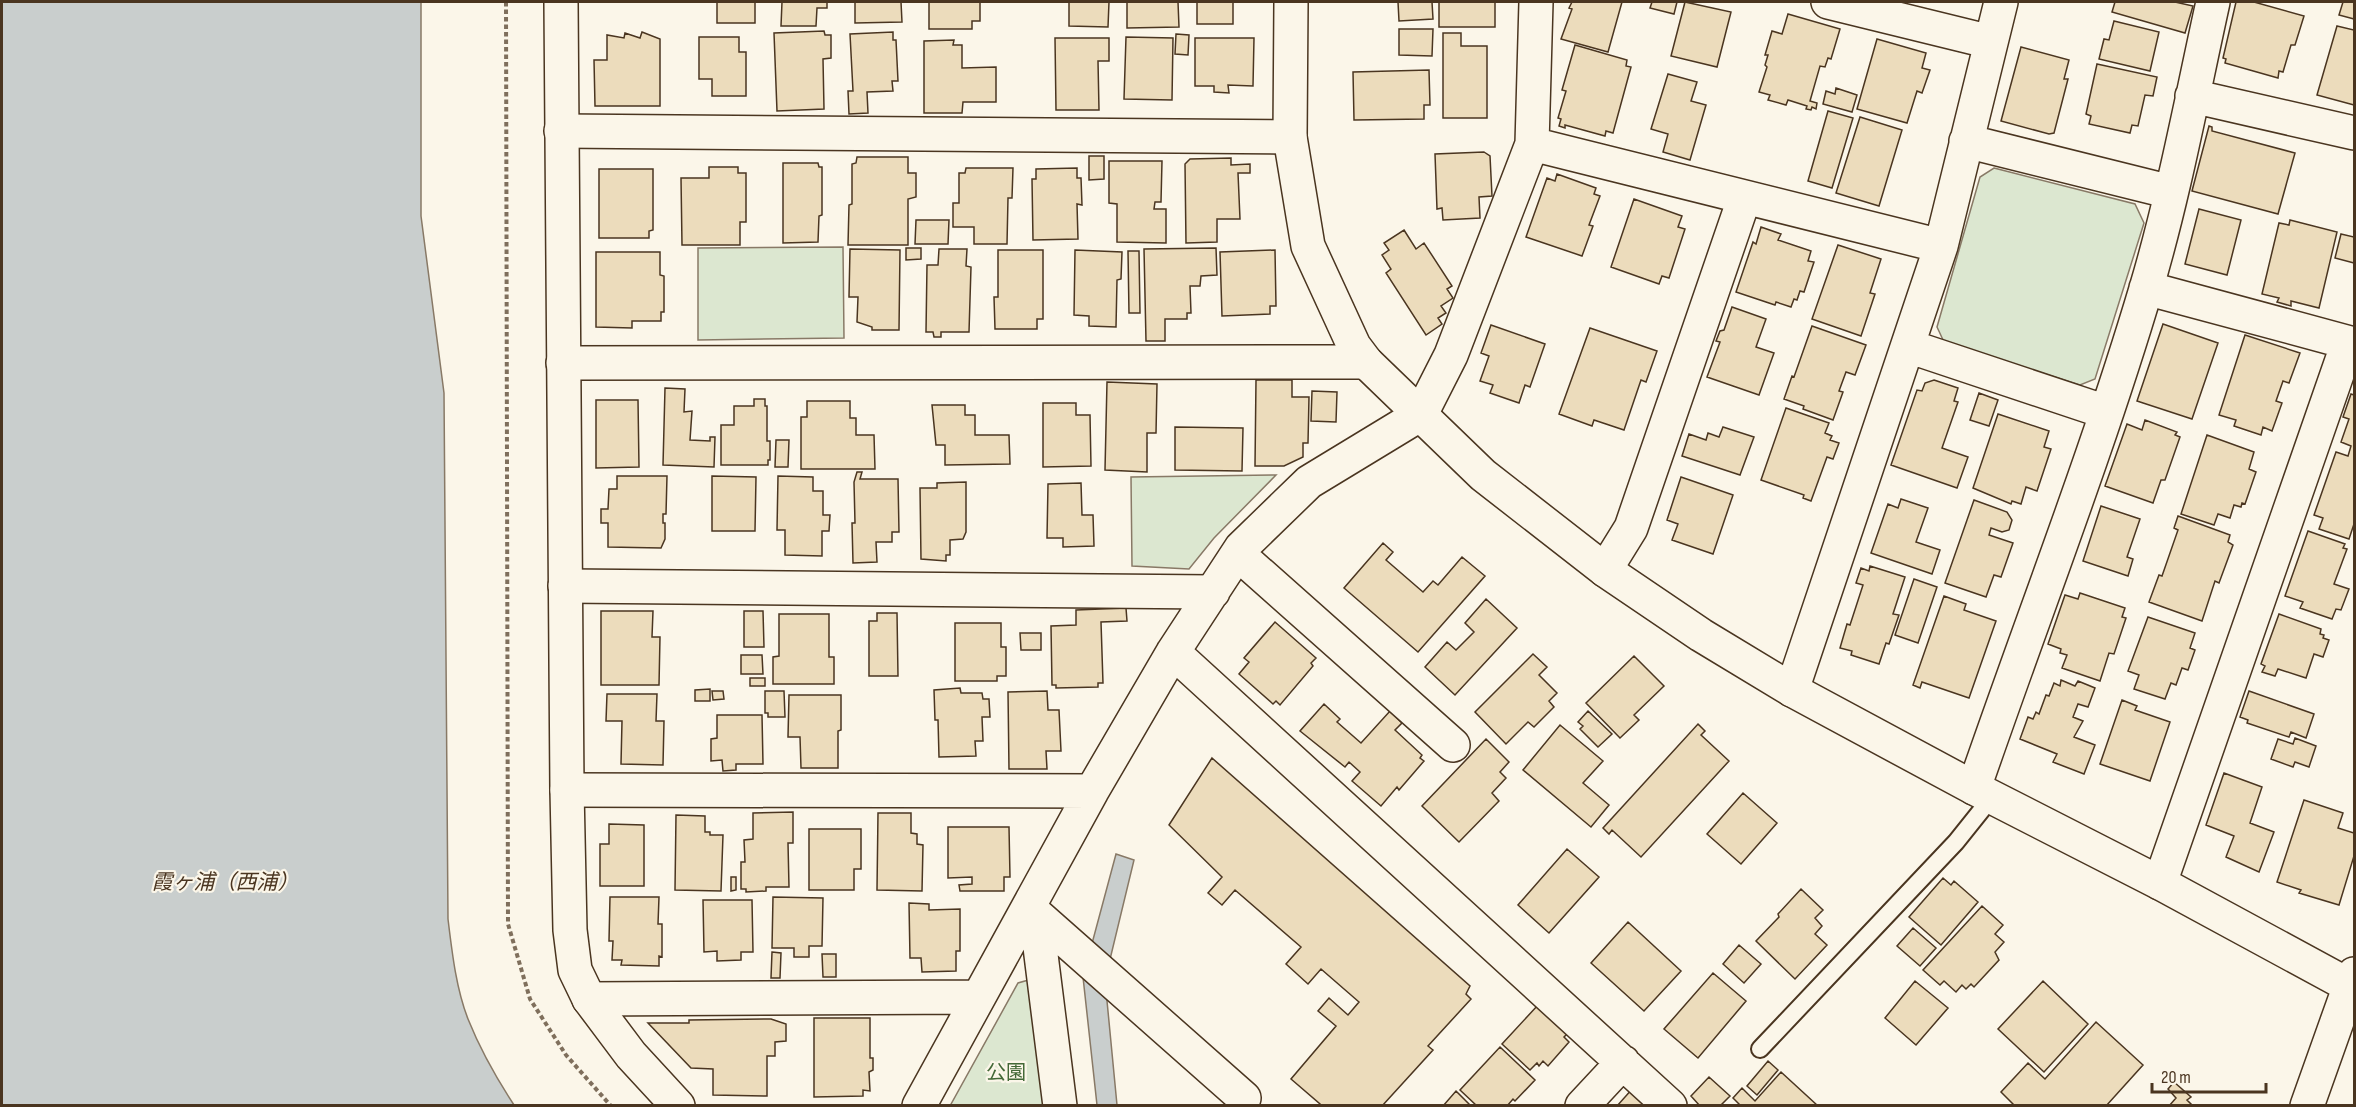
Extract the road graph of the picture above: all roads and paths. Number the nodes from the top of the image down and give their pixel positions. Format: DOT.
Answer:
graph roads {
  1 [pos="506,2"];
  2 [pos="561,2"];
  3 [pos="1291,2"];
  4 [pos="1536,2"];
  5 [pos="1827,2"];
  6 [pos="2001,2"];
  7 [pos="2213,2"];
  8 [pos="1991,42"];
  9 [pos="2192,96"];
  10 [pos="561,132"];
  11 [pos="2355,133"];
  12 [pos="1290,137"];
  13 [pos="1966,141"];
  14 [pos="1532,144"];
  15 [pos="2171,192"];
  16 [pos="1744,199"];
  17 [pos="1941,246"];
  18 [pos="2146,288"];
  19 [pos="2351,344"];
  20 [pos="1908,346"];
  21 [pos="1366,362"];
  22 [pos="563,363"];
  23 [pos="2106,412"];
  24 [pos="1421,414"];
  25 [pos="1238,554"];
  26 [pos="1605,570"];
  27 [pos="565,586"];
  28 [pos="1213,592"];
  29 [pos="1173,652"];
  30 [pos="1792,690"];
  31 [pos="1453,745"];
  32 [pos="567,790"];
  33 [pos="1092,791"];
  34 [pos="1983,792"];
  35 [pos="2160,883"];
  36 [pos="1029,908"];
  37 [pos="2352,980"];
  38 [pos="978,997"];
  39 [pos="589,999"];
  40 [pos="1760,1049"];
  41 [pos="1623,1062"];
  42 [pos="1244,1098"];
  43 [pos="611,1106"];
  44 [pos="678,1106"];
  45 [pos="919,1106"];
  46 [pos="1060,1106"];
  47 [pos="1582,1106"];
  48 [pos="1670,1106"];
  49 [pos="2307,1106"];
  1 -- 43 [label="path"];
  2 -- 10 [label="street"];
  3 -- 12 [label="street"];
  4 -- 14 [label="street"];
  5 -- 8 [label="street"];
  6 -- 8 [label="street"];
  7 -- 9 [label="street"];
  8 -- 13 [label="street"];
  9 -- 11 [label="street"];
  9 -- 15 [label="street"];
  10 -- 12 [label="street"];
  10 -- 22 [label="street"];
  12 -- 21 [label="street"];
  13 -- 15 [label="street"];
  13 -- 17 [label="street"];
  14 -- 16 [label="street"];
  14 -- 24 [label="street"];
  15 -- 18 [label="street"];
  16 -- 17 [label="street"];
  16 -- 26 [label="street"];
  17 -- 20 [label="street"];
  18 -- 19 [label="street"];
  18 -- 23 [label="street"];
  19 -- 35 [label="street"];
  20 -- 23 [label="street"];
  20 -- 30 [label="street"];
  21 -- 22 [label="street"];
  21 -- 24 [label="street"];
  22 -- 27 [label="street"];
  23 -- 34 [label="street"];
  24 -- 25 [label="street"];
  24 -- 26 [label="street"];
  25 -- 28 [label="street"];
  25 -- 31 [label="street"];
  26 -- 30 [label="street"];
  27 -- 28 [label="street"];
  27 -- 32 [label="street"];
  28 -- 29 [label="street"];
  29 -- 33 [label="street"];
  29 -- 41 [label="street"];
  30 -- 34 [label="street"];
  32 -- 33 [label="street"];
  32 -- 39 [label="street"];
  33 -- 36 [label="street"];
  34 -- 35 [label="street"];
  34 -- 40 [label="lane"];
  35 -- 37 [label="street"];
  36 -- 38 [label="street"];
  36 -- 42 [label="street"];
  36 -- 46 [label="street"];
  37 -- 49 [label="street"];
  38 -- 39 [label="street"];
  38 -- 45 [label="street"];
  39 -- 44 [label="street"];
  41 -- 47 [label="street"];
  41 -- 48 [label="street"];
}
